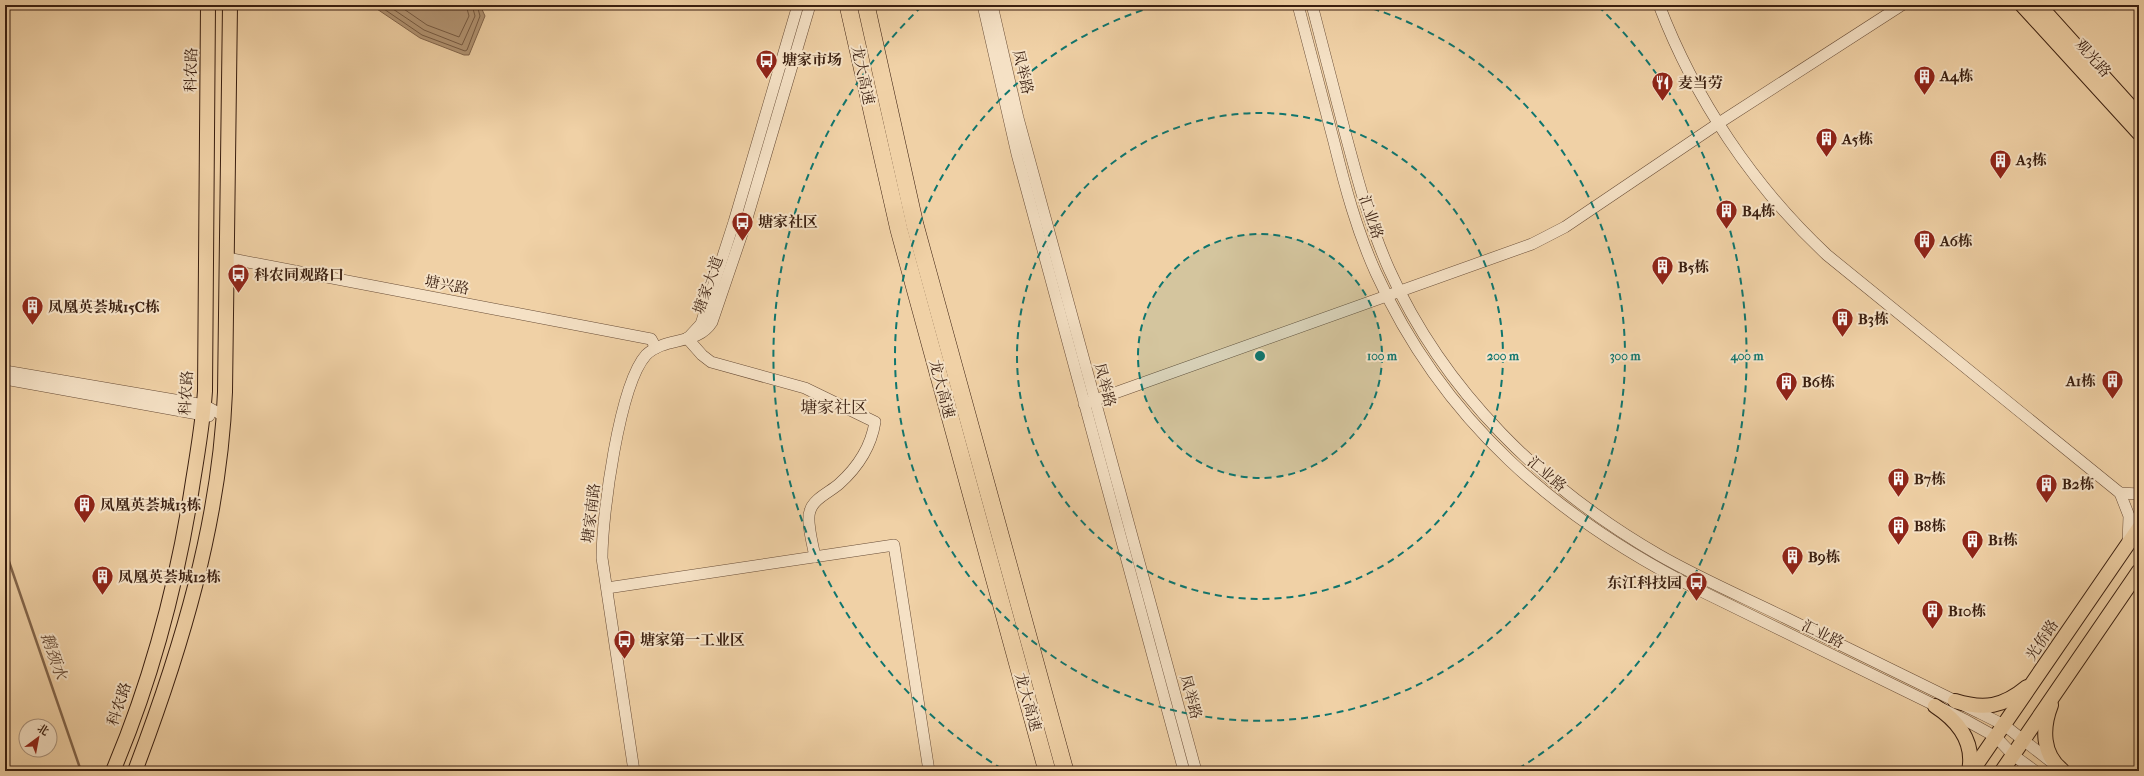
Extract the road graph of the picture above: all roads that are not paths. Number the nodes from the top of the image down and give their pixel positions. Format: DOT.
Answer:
graph roads {
  1 [pos="208,5"];
  2 [pos="230,5"];
  3 [pos="798,5"];
  4 [pos="810,5"];
  5 [pos="848,5"];
  6 [pos="866,5"];
  7 [pos="983,5"];
  8 [pos="992,5"];
  9 [pos="1298,5"];
  10 [pos="1312,5"];
  11 [pos="1659,5"];
  12 [pos="1902,5"];
  13 [pos="2022,5"];
  14 [pos="2039,5"];
  15 [pos="2139,116"];
  16 [pos="1719,123"];
  17 [pos="2139,133"];
  18 [pos="227,258"];
  19 [pos="1400,291"];
  20 [pos="1387,296"];
  21 [pos="687,338"];
  22 [pos="656,348"];
  23 [pos="5,371"];
  24 [pos="5,380"];
  25 [pos="1089,403"];
  26 [pos="203,411"];
  27 [pos="224,416"];
  28 [pos="2120,493"];
  29 [pos="2139,494"];
  30 [pos="2139,528"];
  31 [pos="2128,544"];
  32 [pos="815,557"];
  33 [pos="2139,572"];
  34 [pos="607,588"];
  35 [pos="2035,680"];
  36 [pos="2056,692"];
  37 [pos="1956,701"];
  38 [pos="1935,706"];
  39 [pos="2000,731"];
  40 [pos="2022,741"];
  41 [pos="2013,755"];
  42 [pos="114,770"];
  43 [pos="2063,770"];
  44 [pos="135,771"];
  45 [pos="634,771"];
  46 [pos="929,771"];
  47 [pos="1047,771"];
  48 [pos="1065,771"];
  49 [pos="1184,771"];
  50 [pos="1196,771"];
  51 [pos="1969,771"];
  52 [pos="1972,771"];
  53 [pos="2002,771"];
  54 [pos="2035,771"];
  1 -- 26 [label="main road, 科农路"];
  2 -- 18 [label="main road"];
  3 -- 21 [label="street, 塘家大道"];
  4 -- 21 [label="street, 塘家大道"];
  5 -- 47 [label="highway, 龙大高速"];
  6 -- 48 [label="highway, 龙大高速"];
  7 -- 25 [label="street, 凤举路"];
  8 -- 25 [label="street, 凤举路"];
  9 -- 20 [label="street, 汇业路"];
  10 -- 19 [label="street, 汇业路"];
  11 -- 16 [label="street"];
  12 -- 16 [label="street"];
  13 -- 17 [label="main road, 观光路"];
  14 -- 15 [label="main road, 观光路"];
  16 -- 19 [label="street"];
  16 -- 28 [label="street"];
  18 -- 22 [label="street, 塘兴路"];
  18 -- 27 [label="main road"];
  19 -- 20 [label="street"];
  19 -- 37 [label="street, 汇业路"];
  20 -- 25 [label="street"];
  20 -- 38 [label="street, 汇业路"];
  21 -- 22 [label="street, 塘家南路"];
  21 -- 32 [label="street"];
  22 -- 34 [label="street, 塘家南路"];
  23 -- 26 [label="street"];
  24 -- 26 [label="street"];
  25 -- 49 [label="street, 凤举路"];
  25 -- 50 [label="street, 凤举路"];
  26 -- 27 [label="street"];
  26 -- 42 [label="main road, 科农路"];
  27 -- 44 [label="main road"];
  28 -- 29 [label="street"];
  28 -- 31 [label="street"];
  30 -- 31 [label="main road, 光侨路"];
  31 -- 35 [label="main road, 光侨路"];
  32 -- 34 [label="street"];
  32 -- 46 [label="street"];
  33 -- 36 [label="main road"];
  34 -- 45 [label="street, 塘家南路"];
  35 -- 37 [label="main road"];
  35 -- 39 [label="main road, 光侨路"];
  36 -- 40 [label="main road"];
  36 -- 43 [label="main road"];
  37 -- 39 [label="street, 汇业路"];
  38 -- 39 [label="street, 汇业路"];
  38 -- 51 [label="main road"];
  39 -- 40 [label="street, 汇业路"];
  39 -- 41 [label="street, 汇业路"];
  39 -- 52 [label="main road, 光侨路"];
  40 -- 41 [label="main road"];
  40 -- 43 [label="street, 汇业路"];
  41 -- 53 [label="main road"];
  41 -- 54 [label="street, 汇业路"];
}
